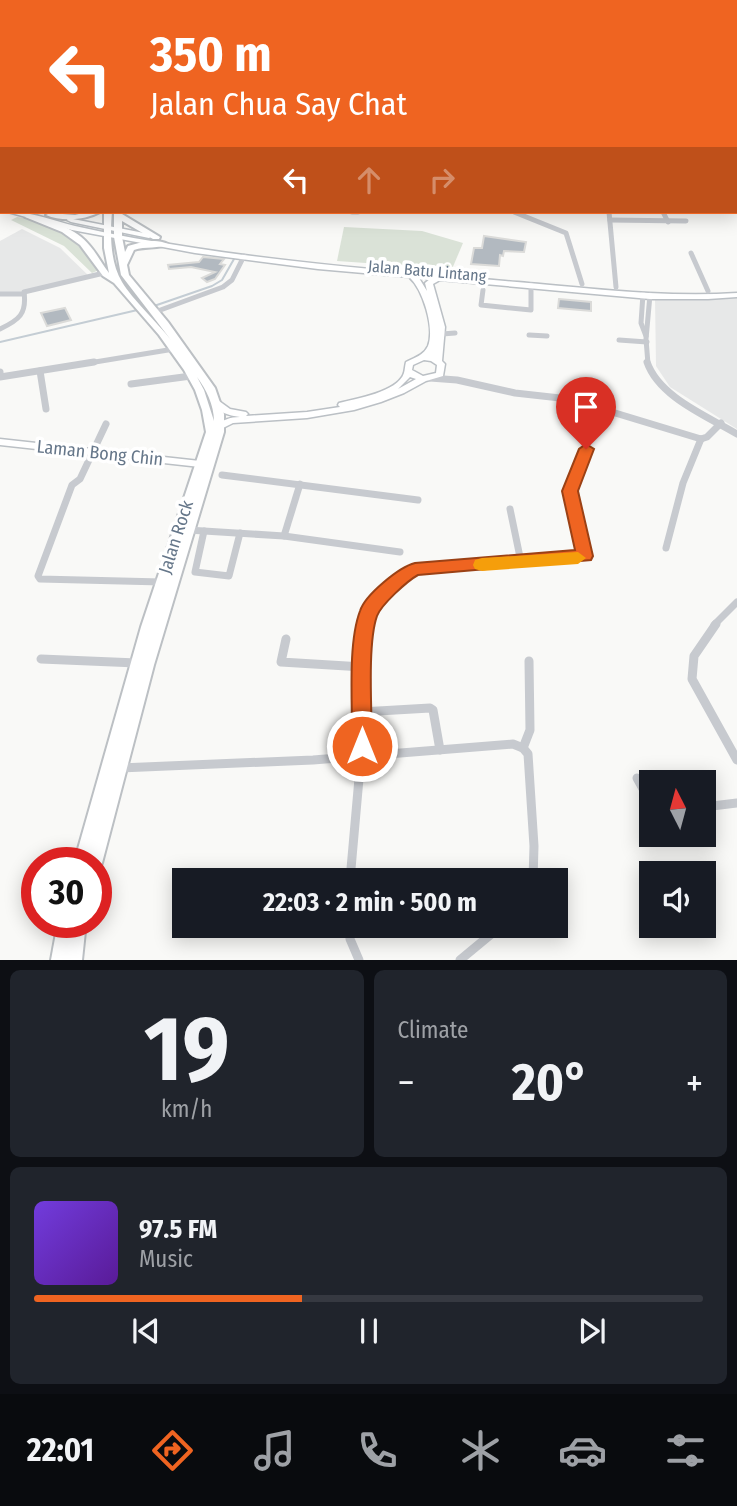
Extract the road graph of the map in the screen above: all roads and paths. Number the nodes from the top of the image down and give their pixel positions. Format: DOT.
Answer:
graph roads {
  1 [pos="32,214"];
  2 [pos="88,214"];
  3 [pos="108,214"];
  4 [pos="118,214"];
  5 [pos="120,214"];
  6 [pos="519,214"];
  7 [pos="609,214"];
  8 [pos="664,214"];
  9 [pos="50,215"];
  10 [pos="610,220"];
  11 [pos="686,221"];
  12 [pos="668,222"];
  13 [pos="106,231"];
  14 [pos="118,234"];
  15 [pos="156,237"];
  16 [pos="164,244"];
  17 [pos="691,253"];
  18 [pos="244,256"];
  19 [pos="122,268"];
  20 [pos="104,273"];
  21 [pos="411,275"];
  22 [pos="442,278"];
  23 [pos="118,283"];
  24 [pos="582,284"];
  25 [pos="531,285"];
  26 [pos="623,289"];
  27 [pos="483,290"];
  28 [pos="675,290"];
  29 [pos="708,291"];
  30 [pos="737,292"];
  31 [pos="0,294"];
  32 [pos="24,294"];
  33 [pos="646,296"];
  34 [pos="147,308"];
  35 [pos="645,324"];
  36 [pos="0,330"];
  37 [pos="456,333"];
  38 [pos="442,334"];
  39 [pos="529,335"];
  40 [pos="547,336"];
  41 [pos="619,340"];
  42 [pos="646,340"];
  43 [pos="174,349"];
  44 [pos="423,357"];
  45 [pos="438,361"];
  46 [pos="40,371"];
  47 [pos="442,371"];
  48 [pos="409,372"];
  49 [pos="0,374"];
  50 [pos="191,376"];
  51 [pos="428,378"];
  52 [pos="457,380"];
  53 [pos="131,384"];
  54 [pos="569,398"];
  55 [pos="216,403"];
  56 [pos="46,409"];
  57 [pos="106,424"];
  58 [pos="721,424"];
  59 [pos="219,427"];
  60 [pos="737,434"];
  61 [pos="579,435"];
  62 [pos="701,439"];
  63 [pos="0,442"];
  64 [pos="586,449"];
  65 [pos="94,453"];
  66 [pos="200,464"];
  67 [pos="222,475"];
  68 [pos="300,484"];
  69 [pos="418,500"];
  70 [pos="510,509"];
  71 [pos="188,530"];
  72 [pos="204,531"];
  73 [pos="240,533"];
  74 [pos="284,536"];
  75 [pos="666,548"];
  76 [pos="400,552"];
  77 [pos="521,562"];
  78 [pos="162,582"];
  79 [pos="737,602"];
  80 [pos="286,639"];
  81 [pos="41,659"];
  82 [pos="529,661"];
  83 [pos="136,663"];
  84 [pos="363,667"];
  85 [pos="361,712"];
  86 [pos="523,748"];
  87 [pos="440,750"];
  88 [pos="361,756"];
  89 [pos="737,760"];
  90 [pos="120,768"];
  91 [pos="637,778"];
  92 [pos="639,782"];
  93 [pos="737,803"];
  94 [pos="716,806"];
  95 [pos="85,847"];
  96 [pos="99,847"];
  97 [pos="351,868"];
  98 [pos="534,868"];
  99 [pos="63,938"];
  100 [pos="77,938"];
  101 [pos="350,938"];
  102 [pos="487,938"];
  103 [pos="59,960"];
  104 [pos="74,960"];
  105 [pos="359,960"];
  106 [pos="460,960"];
  1 -- 9 [label="main road"];
  1 -- 13 [label="main road"];
  1 -- 20 [label="main road"];
  2 -- 9 [label="main road"];
  3 -- 13 [label="main road, Jalan Rock"];
  4 -- 14 [label="main road, Jalan Rock"];
  5 -- 15 [label="main road"];
  6 -- 24 [label="street"];
  7 -- 10 [label="street"];
  8 -- 12 [label="street"];
  9 -- 13 [label="main road"];
  10 -- 12 [label="street"];
  10 -- 26 [label="street"];
  11 -- 12 [label="street"];
  13 -- 14 [label="main road"];
  13 -- 23 [label="main road, Jalan Rock"];
  14 -- 15 [label="main road, Jalan Batu Lintang"];
  14 -- 16 [label="main road, Jalan Batu Lintang"];
  14 -- 19 [label="main road, Jalan Rock"];
  15 -- 24 [label="main road, Jalan Batu Lintang"];
  16 -- 18 [label="main road, Jalan Batu Lintang"];
  16 -- 19 [label="main road"];
  17 -- 29 [label="street"];
  18 -- 21 [label="main road, Jalan Batu Lintang"];
  18 -- 34 [label="street"];
  19 -- 34 [label="main road, Jalan Rock"];
  20 -- 23 [label="main road"];
  20 -- 32 [label="street"];
  21 -- 22 [label="main road, Jalan Batu Lintang"];
  21 -- 44 [label="main road"];
  22 -- 25 [label="main road, Jalan Batu Lintang"];
  22 -- 38 [label="main road"];
  23 -- 34 [label="main road, Jalan Rock"];
  24 -- 26 [label="main road, Jalan Batu Lintang"];
  25 -- 26 [label="main road, Jalan Batu Lintang"];
  25 -- 27 [label="street"];
  26 -- 28 [label="main road, Jalan Batu Lintang"];
  26 -- 33 [label="main road"];
  28 -- 29 [label="main road, Jalan Batu Lintang"];
  28 -- 33 [label="main road"];
  29 -- 30 [label="main road, Jalan Batu Lintang"];
  30 -- 33 [label="main road, Jalan Batu Lintang"];
  31 -- 32 [label="street"];
  32 -- 36 [label="street"];
  33 -- 35 [label="street"];
  33 -- 35 [label="street"];
  34 -- 43 [label="main road, Jalan Rock"];
  34 -- 55 [label="main road, Jalan Rock"];
  35 -- 42 [label="street"];
  37 -- 38 [label="street"];
  38 -- 45 [label="main road"];
  39 -- 40 [label="street"];
  41 -- 42 [label="street"];
  42 -- 58 [label="street"];
  43 -- 46 [label="street"];
  43 -- 50 [label="main road, Jalan Rock"];
  44 -- 45 [label="main road"];
  44 -- 48 [label="main road"];
  45 -- 47 [label="main road"];
  46 -- 49 [label="street"];
  46 -- 56 [label="street"];
  47 -- 51 [label="main road"];
  47 -- 52 [label="street"];
  48 -- 51 [label="main road"];
  48 -- 55 [label="main road"];
  50 -- 53 [label="street"];
  50 -- 66 [label="main road, Jalan Rock"];
  51 -- 52 [label="street"];
  51 -- 59 [label="main road"];
  52 -- 54 [label="street"];
  54 -- 61 [label="street"];
  54 -- 62 [label="street"];
  55 -- 59 [label="main road, Jalan Rock"];
  57 -- 65 [label="street"];
  58 -- 60 [label="street"];
  58 -- 62 [label="street"];
  59 -- 71 [label="main road, Jalan Rock"];
  62 -- 75 [label="street"];
  63 -- 65 [label="main road, Laman Bong Chin"];
  64 -- 77 [label="street"];
  65 -- 66 [label="main road, Laman Bong Chin"];
  65 -- 78 [label="street"];
  66 -- 78 [label="main road, Jalan Rock"];
  67 -- 68 [label="street"];
  68 -- 69 [label="street"];
  68 -- 74 [label="street"];
  70 -- 77 [label="street"];
  71 -- 72 [label="street"];
  71 -- 90 [label="main road, Jalan Rock"];
  72 -- 73 [label="street"];
  72 -- 73 [label="street"];
  73 -- 74 [label="street"];
  74 -- 76 [label="street"];
  77 -- 84 [label="street"];
  78 -- 83 [label="main road, Jalan Rock"];
  79 -- 89 [label="street"];
  80 -- 84 [label="street"];
  81 -- 83 [label="street"];
  82 -- 86 [label="street"];
  83 -- 95 [label="main road, Jalan Rock"];
  84 -- 85 [label="street"];
  85 -- 87 [label="street"];
  85 -- 88 [label="street"];
  86 -- 87 [label="street"];
  86 -- 98 [label="street"];
  87 -- 88 [label="street"];
  88 -- 90 [label="street"];
  88 -- 97 [label="street"];
  90 -- 96 [label="main road, Jalan Rock"];
  91 -- 92 [label="street"];
  93 -- 94 [label="street"];
  99 -- 103 [label="main road"];
  100 -- 104 [label="main road"];
  101 -- 105 [label="street"];
  102 -- 106 [label="street"];
}
